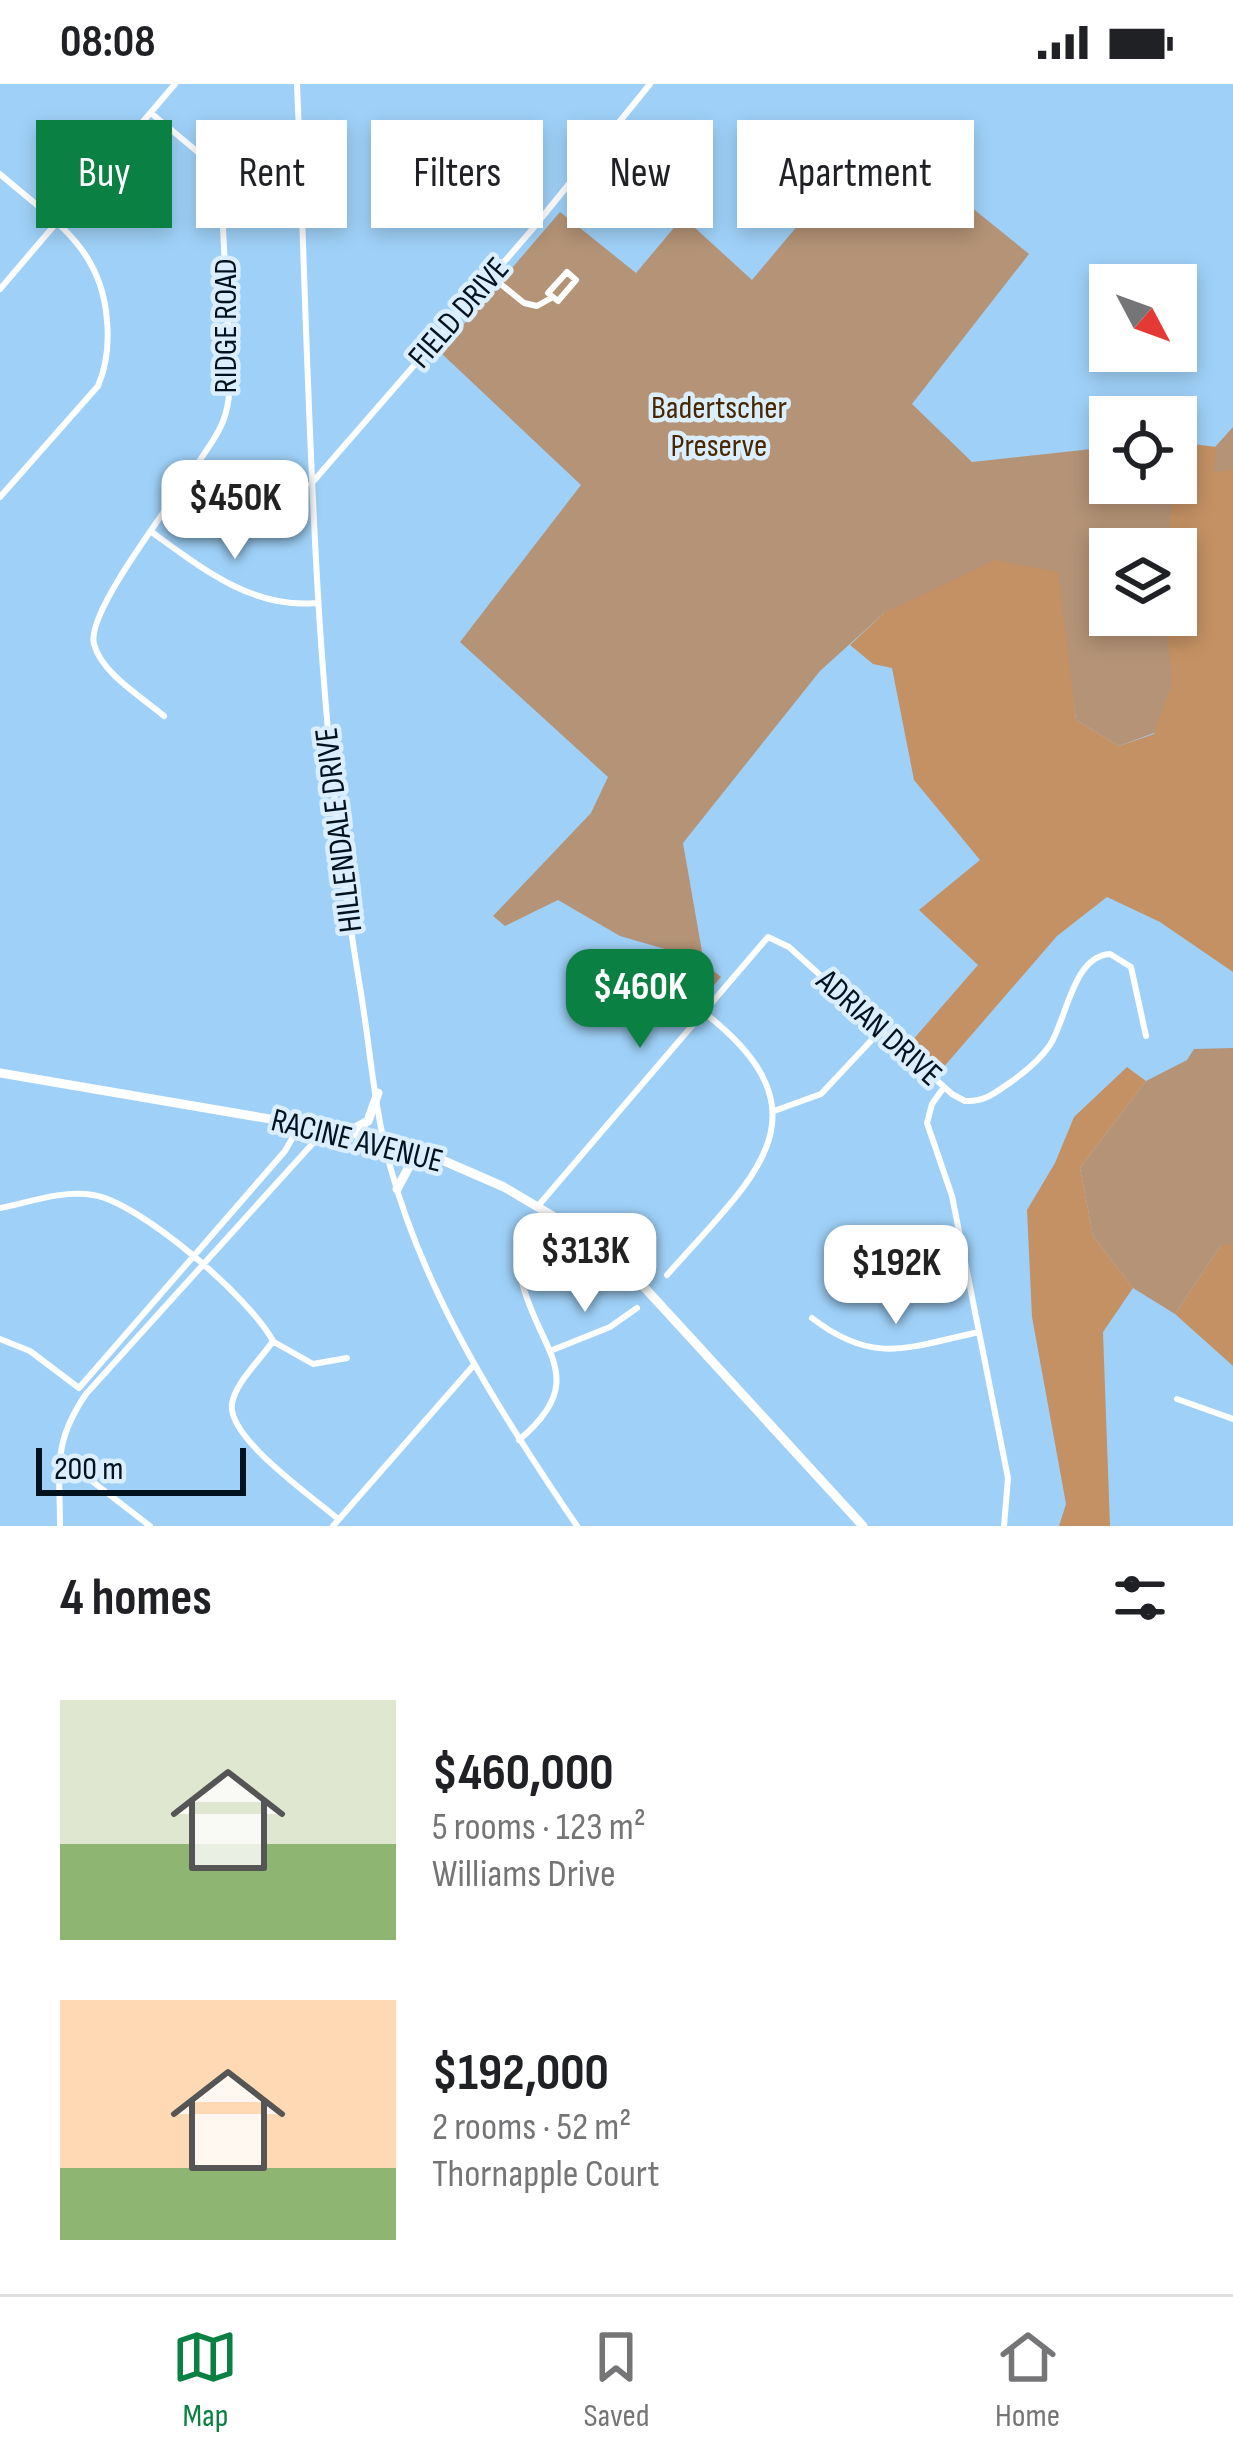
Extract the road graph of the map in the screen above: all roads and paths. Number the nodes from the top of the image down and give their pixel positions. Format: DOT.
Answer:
graph roads {
  1 [pos="175,84"];
  2 [pos="297,84"];
  3 [pos="650,84"];
  4 [pos="151,112"];
  5 [pos="144,120"];
  6 [pos="0,174"];
  7 [pos="36,205"];
  8 [pos="53,228"];
  9 [pos="62,228"];
  10 [pos="491,276"];
  11 [pos="0,290"];
  12 [pos="553,297"];
  13 [pos="311,485"];
  14 [pos="0,497"];
  15 [pos="152,533"];
  16 [pos="316,603"];
  17 [pos="164,716"];
  18 [pos="702,1011"];
  19 [pos="881,1030"];
  20 [pos="1145,1036"];
  21 [pos="0,1073"];
  22 [pos="944,1087"];
  23 [pos="378,1093"];
  24 [pos="774,1111"];
  25 [pos="302,1124"];
  26 [pos="322,1127"];
  27 [pos="346,1132"];
  28 [pos="384,1140"];
  29 [pos="433,1156"];
  30 [pos="398,1189"];
  31 [pos="538,1206"];
  32 [pos="0,1208"];
  33 [pos="521,1226"];
  34 [pos="193,1257"];
  35 [pos="201,1266"];
  36 [pos="668,1275"];
  37 [pos="637,1308"];
  38 [pos="812,1318"];
  39 [pos="979,1332"];
  40 [pos="0,1339"];
  41 [pos="273,1341"];
  42 [pos="550,1351"];
  43 [pos="347,1358"];
  44 [pos="473,1366"];
  45 [pos="82,1391"];
  46 [pos="1177,1399"];
  47 [pos="1233,1419"];
  48 [pos="519,1440"];
  49 [pos="61,1457"];
  50 [pos="335,1523"];
  51 [pos="60,1526"];
  52 [pos="150,1526"];
  53 [pos="577,1526"];
  54 [pos="862,1526"];
  55 [pos="1004,1526"];
  1 -- 4 [label="street"];
  2 -- 13 [label="street, HILLENDALE DRIVE"];
  3 -- 10 [label="street, FIELD DRIVE"];
  4 -- 5 [label="street"];
  4 -- 15 [label="street, RIDGE ROAD"];
  6 -- 7 [label="street"];
  8 -- 11 [label="street"];
  9 -- 14 [label="street"];
  10 -- 12 [label="street"];
  10 -- 13 [label="street, FIELD DRIVE"];
  12 -- 12 [label="street"];
  13 -- 16 [label="street, HILLENDALE DRIVE"];
  15 -- 16 [label="street"];
  15 -- 17 [label="street, RIDGE ROAD"];
  16 -- 23 [label="street, HILLENDALE DRIVE"];
  18 -- 19 [label="street, ADRIAN DRIVE"];
  18 -- 24 [label="street"];
  18 -- 31 [label="street"];
  19 -- 22 [label="street, ADRIAN DRIVE"];
  19 -- 24 [label="street"];
  20 -- 22 [label="street, ADRIAN DRIVE"];
  21 -- 25 [label="main road, RACINE AVENUE"];
  22 -- 39 [label="street"];
  23 -- 27 [label="main road"];
  23 -- 28 [label="street, HILLENDALE DRIVE"];
  24 -- 36 [label="street"];
  25 -- 26 [label="main road, RACINE AVENUE"];
  25 -- 34 [label="street"];
  26 -- 27 [label="main road, RACINE AVENUE"];
  26 -- 35 [label="street"];
  27 -- 28 [label="main road, RACINE AVENUE"];
  28 -- 29 [label="main road, RACINE AVENUE"];
  28 -- 30 [label="street, HILLENDALE DRIVE"];
  29 -- 30 [label="main road"];
  29 -- 31 [label="main road, RACINE AVENUE"];
  30 -- 44 [label="street, HILLENDALE DRIVE"];
  31 -- 54 [label="main road, RACINE AVENUE"];
  32 -- 34 [label="street"];
  33 -- 42 [label="street"];
  34 -- 35 [label="street"];
  34 -- 45 [label="street"];
  35 -- 41 [label="street"];
  35 -- 45 [label="street"];
  37 -- 42 [label="street"];
  38 -- 39 [label="street"];
  39 -- 55 [label="street"];
  40 -- 45 [label="street"];
  41 -- 43 [label="street"];
  41 -- 50 [label="street"];
  42 -- 48 [label="street"];
  44 -- 48 [label="street, HILLENDALE DRIVE"];
  44 -- 50 [label="street"];
  45 -- 49 [label="street"];
  46 -- 47 [label="street"];
  48 -- 53 [label="street, HILLENDALE DRIVE"];
  49 -- 51 [label="street"];
  49 -- 52 [label="street"];
}
